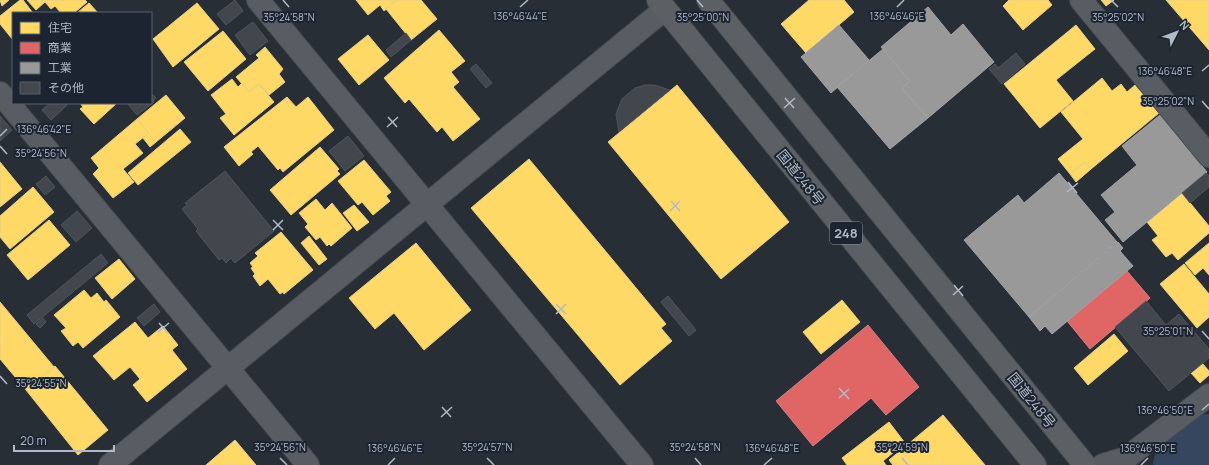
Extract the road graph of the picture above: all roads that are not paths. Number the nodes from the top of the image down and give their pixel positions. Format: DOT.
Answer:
graph roads {
  1 [pos="258,0"];
  2 [pos="708,0"];
  3 [pos="1081,0"];
  4 [pos="661,4"];
  5 [pos="0,93"];
  6 [pos="1209,156"];
  7 [pos="427,204"];
  8 [pos="227,369"];
  9 [pos="1209,395"];
  10 [pos="110,465"];
  11 [pos="308,465"];
  12 [pos="642,465"];
  13 [pos="1035,465"];
  14 [pos="1085,465"];
  15 [pos="1103,465"];
  1 -- 7 [label="street"];
  2 -- 14 [label="highway, 国道248号 / 248"];
  3 -- 6 [label="street"];
  4 -- 7 [label="street"];
  4 -- 13 [label="highway, 国道248号 / 248"];
  5 -- 8 [label="street"];
  7 -- 8 [label="street"];
  7 -- 12 [label="street"];
  8 -- 10 [label="street"];
  8 -- 11 [label="street"];
  9 -- 15 [label="street"];
}
